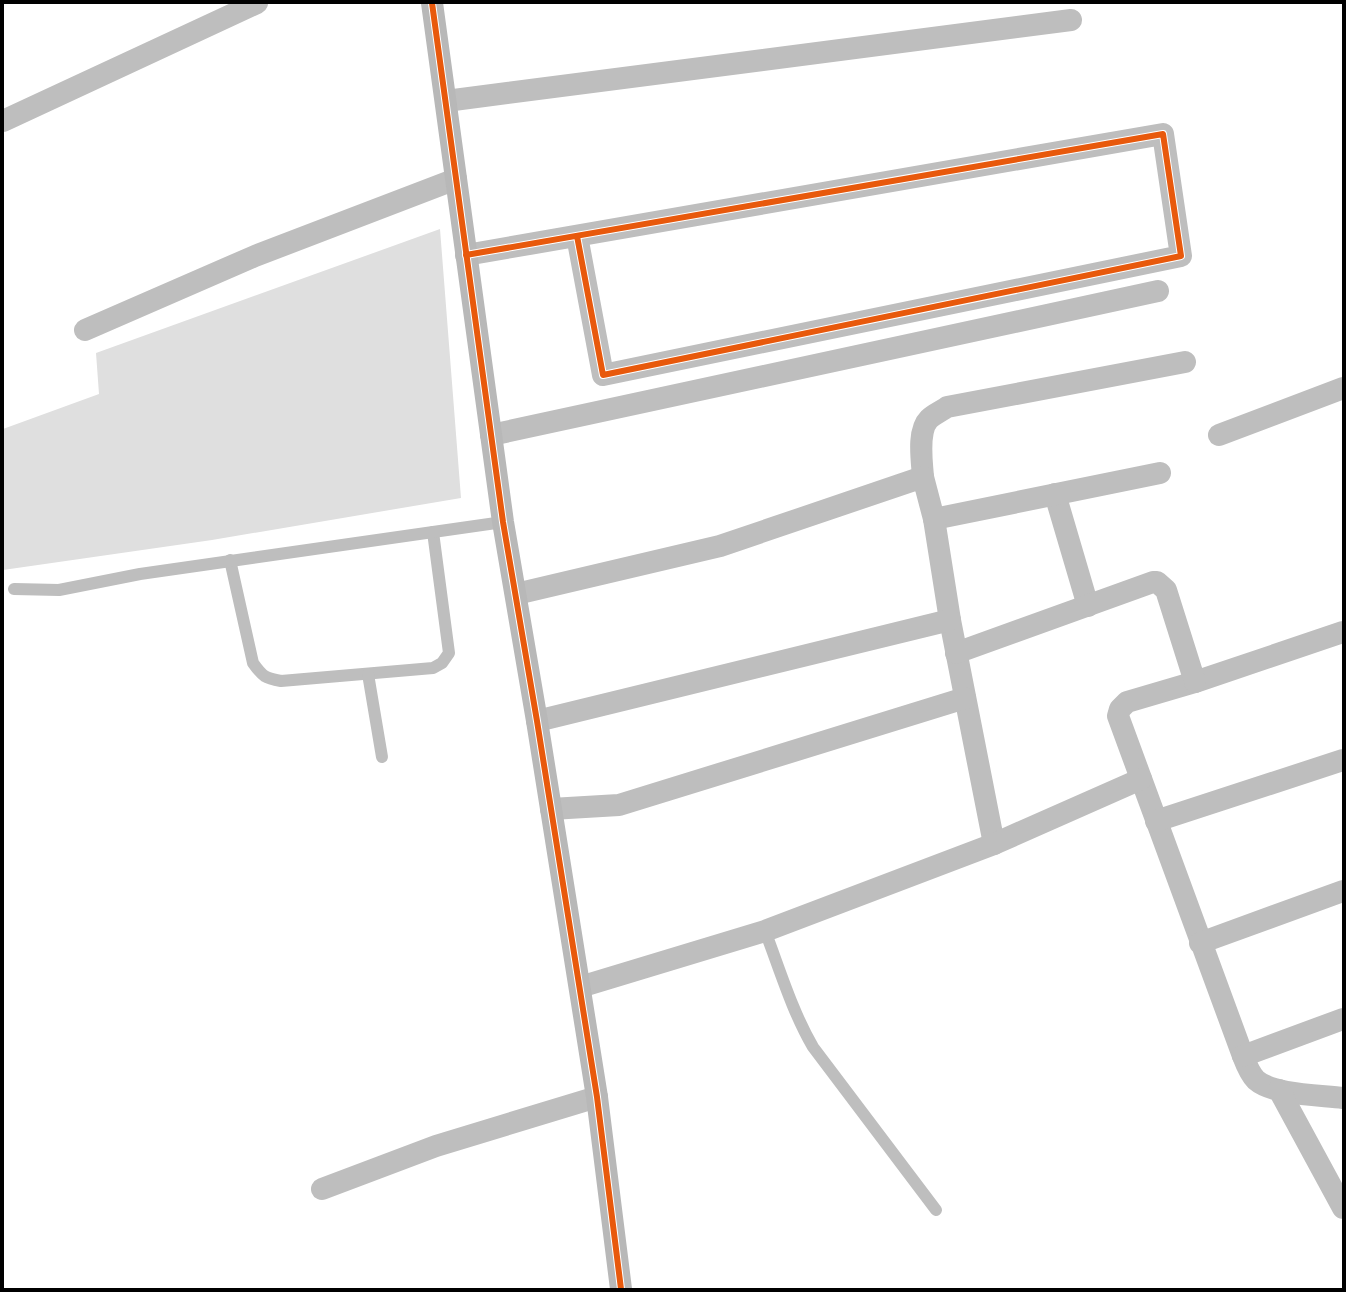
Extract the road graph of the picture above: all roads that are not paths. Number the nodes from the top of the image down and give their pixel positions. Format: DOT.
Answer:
graph roads {
  1 [pos="258,3"];
  2 [pos="432,3"];
  3 [pos="1071,20"];
  4 [pos="446,101"];
  5 [pos="3,120"];
  6 [pos="456,179"];
  7 [pos="577,236"];
  8 [pos="466,255"];
  9 [pos="1158,291"];
  10 [pos="85,330"];
  11 [pos="1185,362"];
  12 [pos="1343,388"];
  13 [pos="491,435"];
  14 [pos="1219,435"];
  15 [pos="1160,473"];
  16 [pos="923,477"];
  17 [pos="1055,494"];
  18 [pos="934,519"];
  19 [pos="503,522"];
  20 [pos="433,532"];
  21 [pos="230,560"];
  22 [pos="14,589"];
  23 [pos="516,594"];
  24 [pos="1088,606"];
  25 [pos="950,620"];
  26 [pos="1343,632"];
  27 [pos="956,653"];
  28 [pos="368,674"];
  29 [pos="1195,682"];
  30 [pos="965,698"];
  31 [pos="536,721"];
  32 [pos="382,757"];
  33 [pos="1343,760"];
  34 [pos="1141,779"];
  35 [pos="551,809"];
  36 [pos="1156,821"];
  37 [pos="994,844"];
  38 [pos="1343,891"];
  39 [pos="765,931"];
  40 [pos="1200,943"];
  41 [pos="580,987"];
  42 [pos="1343,1019"];
  43 [pos="1243,1056"];
  44 [pos="1279,1090"];
  45 [pos="597,1097"];
  46 [pos="1343,1098"];
  47 [pos="322,1189"];
  48 [pos="1343,1208"];
  49 [pos="936,1210"];
  50 [pos="617,1287"];
  1 -- 5 [label="street"];
  2 -- 4 [label="street"];
  3 -- 4 [label="street"];
  4 -- 6 [label="street"];
  6 -- 8 [label="street"];
  6 -- 10 [label="street"];
  7 -- 7 [label="street"];
  7 -- 8 [label="street"];
  8 -- 13 [label="street"];
  9 -- 13 [label="street"];
  11 -- 16 [label="street"];
  12 -- 14 [label="street"];
  13 -- 19 [label="street"];
  15 -- 17 [label="street"];
  16 -- 18 [label="street"];
  16 -- 23 [label="street"];
  17 -- 18 [label="street"];
  17 -- 24 [label="street"];
  18 -- 25 [label="street"];
  19 -- 20 [label="lane"];
  19 -- 23 [label="street"];
  20 -- 21 [label="lane"];
  20 -- 28 [label="lane"];
  21 -- 22 [label="lane"];
  21 -- 28 [label="lane"];
  23 -- 31 [label="street"];
  24 -- 27 [label="street"];
  24 -- 29 [label="street"];
  25 -- 27 [label="street"];
  25 -- 31 [label="street"];
  26 -- 29 [label="street"];
  27 -- 30 [label="street"];
  28 -- 32 [label="lane"];
  29 -- 34 [label="street"];
  30 -- 35 [label="street"];
  30 -- 37 [label="street"];
  31 -- 35 [label="street"];
  33 -- 36 [label="street"];
  34 -- 36 [label="street"];
  34 -- 37 [label="street"];
  35 -- 41 [label="street"];
  36 -- 40 [label="street"];
  37 -- 39 [label="street"];
  38 -- 40 [label="street"];
  39 -- 41 [label="street"];
  39 -- 49 [label="lane"];
  40 -- 43 [label="street"];
  41 -- 45 [label="street"];
  42 -- 43 [label="street"];
  43 -- 44 [label="street"];
  44 -- 46 [label="street"];
  44 -- 48 [label="street"];
  45 -- 47 [label="street"];
  45 -- 50 [label="street"];
}
